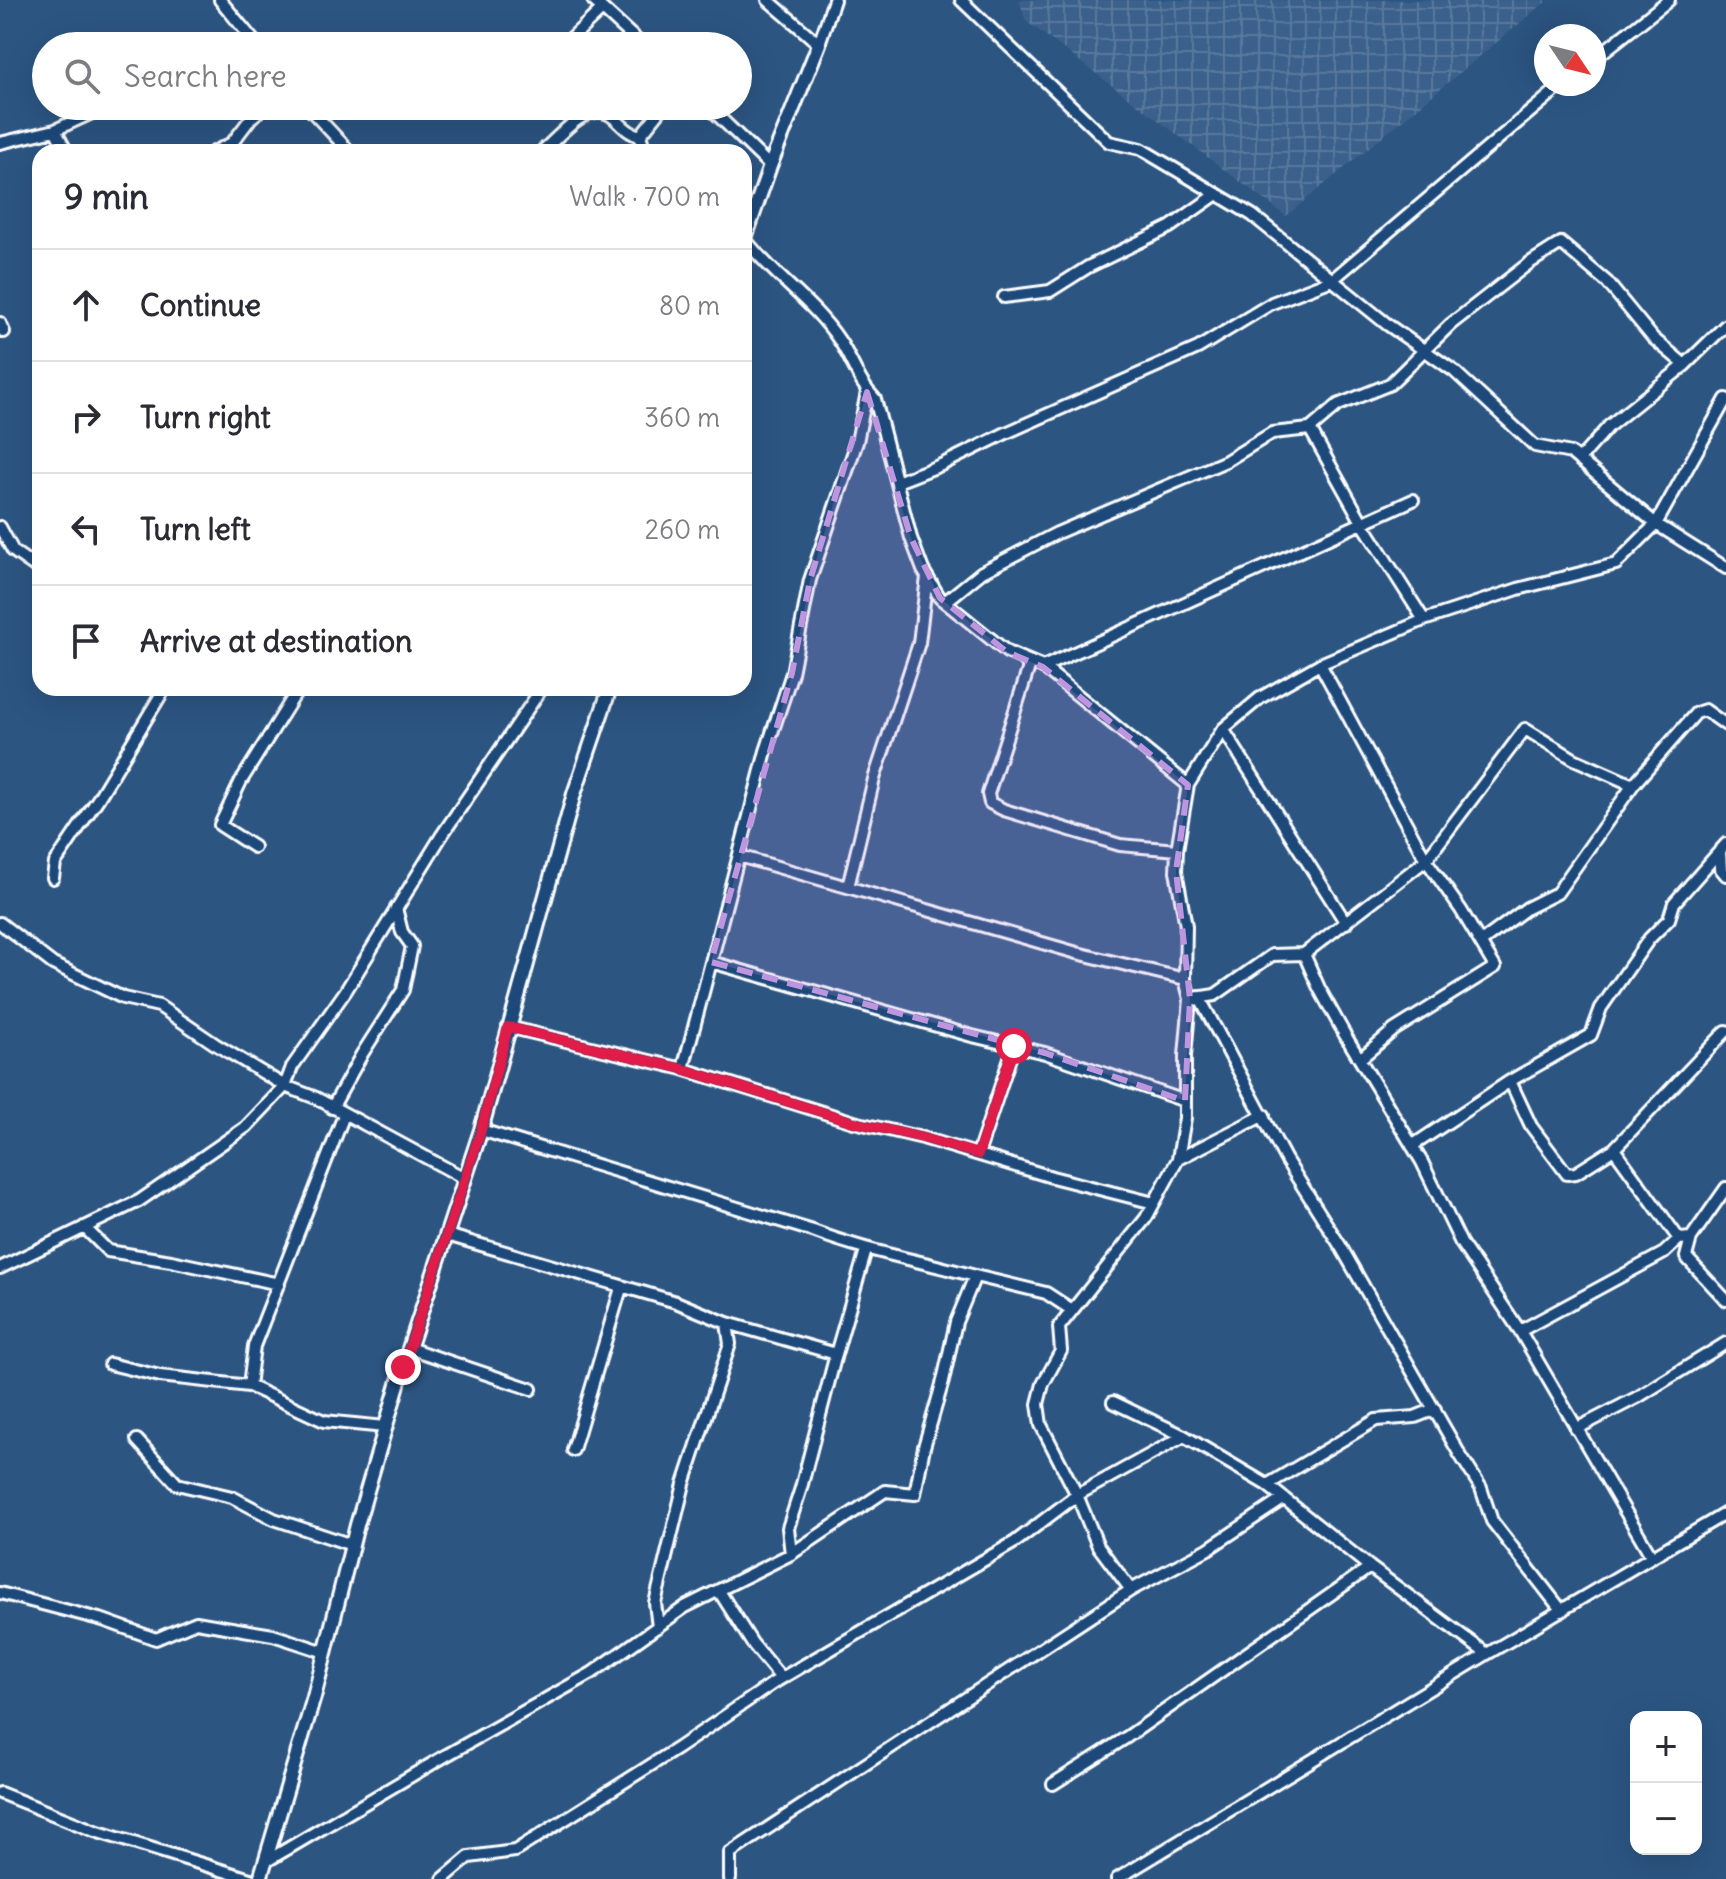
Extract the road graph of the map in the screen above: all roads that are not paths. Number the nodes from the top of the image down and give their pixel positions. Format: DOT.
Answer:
graph roads {
  1 [pos="220,0"];
  2 [pos="593,0"];
  3 [pos="768,0"];
  4 [pos="834,0"];
  5 [pos="961,0"];
  6 [pos="1669,0"];
  7 [pos="602,9"];
  8 [pos="246,32"];
  9 [pos="578,32"];
  10 [pos="627,32"];
  11 [pos="819,44"];
  12 [pos="1606,50"];
  13 [pos="1549,96"];
  14 [pos="77,120"];
  15 [pos="249,120"];
  16 [pos="320,120"];
  17 [pos="576,120"];
  18 [pos="616,120"];
  19 [pos="653,120"];
  20 [pos="722,120"];
  21 [pos="55,130"];
  22 [pos="640,136"];
  23 [pos="0,143"];
  24 [pos="63,144"];
  25 [pos="230,144"];
  26 [pos="343,144"];
  27 [pos="549,144"];
  28 [pos="643,144"];
  29 [pos="747,144"];
  30 [pos="752,149"];
  31 [pos="770,166"];
  32 [pos="1217,194"];
  33 [pos="752,217"];
  34 [pos="752,249"];
  35 [pos="1332,280"];
  36 [pos="1004,297"];
  37 [pos="1726,325"];
  38 [pos="1423,350"];
  39 [pos="1685,365"];
  40 [pos="867,392"];
  41 [pos="1726,399"];
  42 [pos="1310,429"];
  43 [pos="1579,460"];
  44 [pos="897,482"];
  45 [pos="1413,500"];
  46 [pos="1363,524"];
  47 [pos="1656,524"];
  48 [pos="0,527"];
  49 [pos="32,564"];
  50 [pos="1726,568"];
  51 [pos="927,577"];
  52 [pos="945,602"];
  53 [pos="1424,620"];
  54 [pos="1026,662"];
  55 [pos="1320,664"];
  56 [pos="1043,667"];
  57 [pos="160,696"];
  58 [pos="294,696"];
  59 [pos="537,696"];
  60 [pos="607,696"];
  61 [pos="1726,725"];
  62 [pos="1223,729"];
  63 [pos="1188,785"];
  64 [pos="1633,785"];
  65 [pos="254,847"];
  66 [pos="1723,847"];
  67 [pos="1177,850"];
  68 [pos="739,856"];
  69 [pos="1426,860"];
  70 [pos="1726,875"];
  71 [pos="53,878"];
  72 [pos="848,887"];
  73 [pos="396,908"];
  74 [pos="0,923"];
  75 [pos="1346,923"];
  76 [pos="1481,942"];
  77 [pos="1304,954"];
  78 [pos="711,962"];
  79 [pos="1185,979"];
  80 [pos="1194,998"];
  81 [pos="508,1027"];
  82 [pos="1726,1031"];
  83 [pos="1014,1046"];
  84 [pos="1361,1058"];
  85 [pos="683,1069"];
  86 [pos="1510,1081"];
  87 [pos="285,1086"];
  88 [pos="1185,1101"];
  89 [pos="332,1108"];
  90 [pos="344,1115"];
  91 [pos="1264,1115"];
  92 [pos="481,1130"];
  93 [pos="1412,1146"];
  94 [pos="1614,1149"];
  95 [pos="978,1154"];
  96 [pos="1178,1159"];
  97 [pos="464,1178"];
  98 [pos="1726,1188"];
  99 [pos="1154,1203"];
  100 [pos="84,1227"];
  101 [pos="447,1235"];
  102 [pos="1685,1239"];
  103 [pos="866,1250"];
  104 [pos="0,1268"];
  105 [pos="975,1276"];
  106 [pos="279,1284"];
  107 [pos="621,1288"];
  108 [pos="1726,1300"];
  109 [pos="1072,1310"];
  110 [pos="727,1323"];
  111 [pos="1520,1331"];
  112 [pos="1726,1343"];
  113 [pos="409,1348"];
  114 [pos="836,1354"];
  115 [pos="110,1364"];
  116 [pos="249,1386"];
  117 [pos="531,1389"];
  118 [pos="1113,1402"];
  119 [pos="1435,1409"];
  120 [pos="385,1427"];
  121 [pos="1576,1429"];
  122 [pos="1184,1436"];
  123 [pos="137,1440"];
  124 [pos="573,1450"];
  125 [pos="1267,1485"];
  126 [pos="1077,1495"];
  127 [pos="1283,1499"];
  128 [pos="1726,1513"];
  129 [pos="352,1545"];
  130 [pos="791,1554"];
  131 [pos="1652,1557"];
  132 [pos="1370,1567"];
  133 [pos="1131,1590"];
  134 [pos="719,1591"];
  135 [pos="0,1593"];
  136 [pos="1562,1611"];
  137 [pos="658,1627"];
  138 [pos="325,1652"];
  139 [pos="1487,1654"];
  140 [pos="781,1678"];
  141 [pos="1053,1784"];
  142 [pos="0,1793"];
  143 [pos="265,1862"];
  144 [pos="250,1879"];
  145 [pos="260,1879"];
  146 [pos="443,1879"];
  147 [pos="730,1879"];
  148 [pos="1117,1879"];
  1 -- 8 [label="street"];
  2 -- 7 [label="street"];
  3 -- 11 [label="street"];
  4 -- 11 [label="street"];
  5 -- 32 [label="street"];
  6 -- 12 [label="street"];
  7 -- 9 [label="street"];
  7 -- 10 [label="street"];
  11 -- 31 [label="street"];
  13 -- 35 [label="street"];
  14 -- 21 [label="street"];
  15 -- 25 [label="street"];
  16 -- 26 [label="street"];
  17 -- 27 [label="street"];
  18 -- 22 [label="street"];
  19 -- 22 [label="street"];
  20 -- 29 [label="street"];
  21 -- 23 [label="street"];
  21 -- 24 [label="street"];
  22 -- 28 [label="street"];
  30 -- 31 [label="street"];
  31 -- 33 [label="street"];
  32 -- 35 [label="street"];
  32 -- 36 [label="street"];
  34 -- 40 [label="street"];
  35 -- 38 [label="street"];
  35 -- 44 [label="street"];
  37 -- 39 [label="street"];
  38 -- 39 [label="street"];
  38 -- 42 [label="street"];
  38 -- 43 [label="street"];
  39 -- 43 [label="street"];
  40 -- 44 [label="street"];
  40 -- 68 [label="street"];
  41 -- 47 [label="street"];
  42 -- 46 [label="street"];
  42 -- 52 [label="street"];
  43 -- 47 [label="street"];
  44 -- 51 [label="street"];
  45 -- 46 [label="street"];
  46 -- 53 [label="street"];
  46 -- 56 [label="street"];
  47 -- 50 [label="street"];
  47 -- 53 [label="street"];
  48 -- 49 [label="street"];
  51 -- 52 [label="street"];
  51 -- 72 [label="street"];
  52 -- 54 [label="street"];
  53 -- 55 [label="street"];
  54 -- 56 [label="street"];
  54 -- 67 [label="street"];
  55 -- 62 [label="street"];
  55 -- 69 [label="street"];
  56 -- 63 [label="street"];
  57 -- 71 [label="street"];
  58 -- 65 [label="street"];
  59 -- 73 [label="street"];
  60 -- 81 [label="street"];
  61 -- 64 [label="street"];
  62 -- 63 [label="street"];
  62 -- 75 [label="street"];
  63 -- 67 [label="street"];
  64 -- 69 [label="street"];
  64 -- 76 [label="street"];
  66 -- 70 [label="street"];
  66 -- 86 [label="street"];
  67 -- 79 [label="street"];
  68 -- 72 [label="street"];
  68 -- 78 [label="street"];
  69 -- 75 [label="street"];
  69 -- 76 [label="street"];
  72 -- 79 [label="street"];
  73 -- 87 [label="street"];
  73 -- 89 [label="street"];
  74 -- 87 [label="street"];
  75 -- 77 [label="street"];
  76 -- 84 [label="street"];
  77 -- 80 [label="street"];
  77 -- 84 [label="street"];
  78 -- 83 [label="street"];
  78 -- 85 [label="street"];
  79 -- 80 [label="street"];
  80 -- 88 [label="street"];
  80 -- 91 [label="street"];
  81 -- 85 [label="street"];
  81 -- 92 [label="street"];
  82 -- 94 [label="street"];
  83 -- 88 [label="street"];
  83 -- 95 [label="street"];
  84 -- 93 [label="street"];
  85 -- 95 [label="street"];
  86 -- 93 [label="street"];
  86 -- 94 [label="street"];
  87 -- 89 [label="street"];
  87 -- 100 [label="street"];
  88 -- 96 [label="street"];
  89 -- 90 [label="street"];
  90 -- 97 [label="street"];
  90 -- 106 [label="street"];
  91 -- 96 [label="street"];
  91 -- 119 [label="street"];
  92 -- 97 [label="street"];
  92 -- 103 [label="street"];
  93 -- 111 [label="street"];
  94 -- 102 [label="street"];
  95 -- 99 [label="street"];
  96 -- 99 [label="street"];
  97 -- 101 [label="street"];
  98 -- 102 [label="street"];
  99 -- 109 [label="street"];
  100 -- 104 [label="street"];
  100 -- 106 [label="street"];
  101 -- 107 [label="street"];
  101 -- 113 [label="street"];
  102 -- 108 [label="street"];
  102 -- 111 [label="street"];
  103 -- 105 [label="street"];
  103 -- 114 [label="street"];
  105 -- 109 [label="street"];
  105 -- 130 [label="street"];
  106 -- 116 [label="street"];
  107 -- 110 [label="street"];
  107 -- 124 [label="street"];
  109 -- 126 [label="street"];
  110 -- 114 [label="street"];
  110 -- 137 [label="street"];
  111 -- 121 [label="street"];
  112 -- 121 [label="street"];
  113 -- 117 [label="street"];
  113 -- 120 [label="street"];
  114 -- 130 [label="street"];
  115 -- 116 [label="street"];
  116 -- 120 [label="street"];
  118 -- 122 [label="street"];
  119 -- 125 [label="street"];
  119 -- 136 [label="street"];
  120 -- 129 [label="street"];
  121 -- 131 [label="street"];
  122 -- 125 [label="street"];
  122 -- 126 [label="street"];
  123 -- 129 [label="street"];
  125 -- 127 [label="street"];
  126 -- 133 [label="street"];
  126 -- 140 [label="street"];
  127 -- 132 [label="street"];
  127 -- 133 [label="street"];
  128 -- 131 [label="street"];
  129 -- 138 [label="street"];
  130 -- 134 [label="street"];
  131 -- 136 [label="street"];
  132 -- 139 [label="street"];
  132 -- 141 [label="street"];
  133 -- 147 [label="street"];
  134 -- 137 [label="street"];
  134 -- 140 [label="street"];
  135 -- 138 [label="street"];
  136 -- 139 [label="street"];
  137 -- 143 [label="street"];
  138 -- 143 [label="street"];
  139 -- 148 [label="street"];
  140 -- 146 [label="street"];
  142 -- 144 [label="street"];
  143 -- 145 [label="street"];
}
